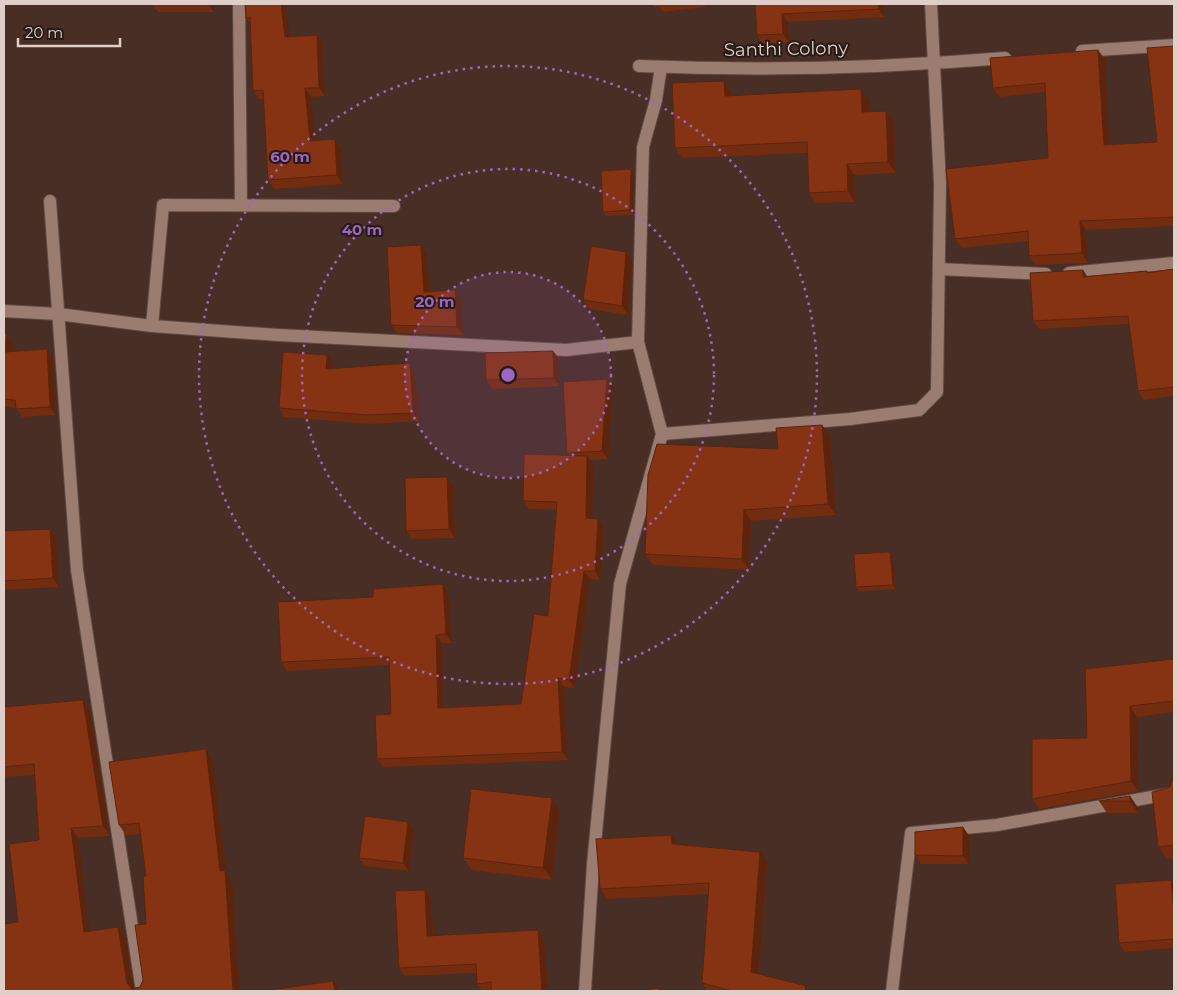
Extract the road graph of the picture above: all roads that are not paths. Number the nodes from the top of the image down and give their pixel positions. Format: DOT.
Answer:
graph roads {
  1 [pos="239,4"];
  2 [pos="930,4"];
  3 [pos="1174,45"];
  4 [pos="1069,52"];
  5 [pos="1020,56"];
  6 [pos="934,64"];
  7 [pos="639,66"];
  8 [pos="661,67"];
  9 [pos="50,202"];
  10 [pos="241,205"];
  11 [pos="394,206"];
  12 [pos="1174,263"];
  13 [pos="939,269"];
  14 [pos="4,311"];
  15 [pos="58,314"];
  16 [pos="152,326"];
  17 [pos="638,342"];
  18 [pos="662,434"];
  19 [pos="1174,793"];
  20 [pos="142,991"];
  21 [pos="585,991"];
  22 [pos="892,991"];
  1 -- 10 [label="street"];
  2 -- 6 [label="street"];
  3 -- 4 [label="street"];
  5 -- 6 [label="street, Santhi Colony"];
  6 -- 8 [label="street, Santhi Colony"];
  6 -- 13 [label="street"];
  7 -- 8 [label="street, Santhi Colony"];
  8 -- 17 [label="street"];
  9 -- 15 [label="street"];
  10 -- 11 [label="street"];
  10 -- 16 [label="street"];
  12 -- 13 [label="street"];
  13 -- 18 [label="street"];
  14 -- 15 [label="street"];
  15 -- 16 [label="street"];
  15 -- 20 [label="street"];
  16 -- 17 [label="street"];
  17 -- 18 [label="street"];
  18 -- 21 [label="street"];
  19 -- 22 [label="street"];
}
